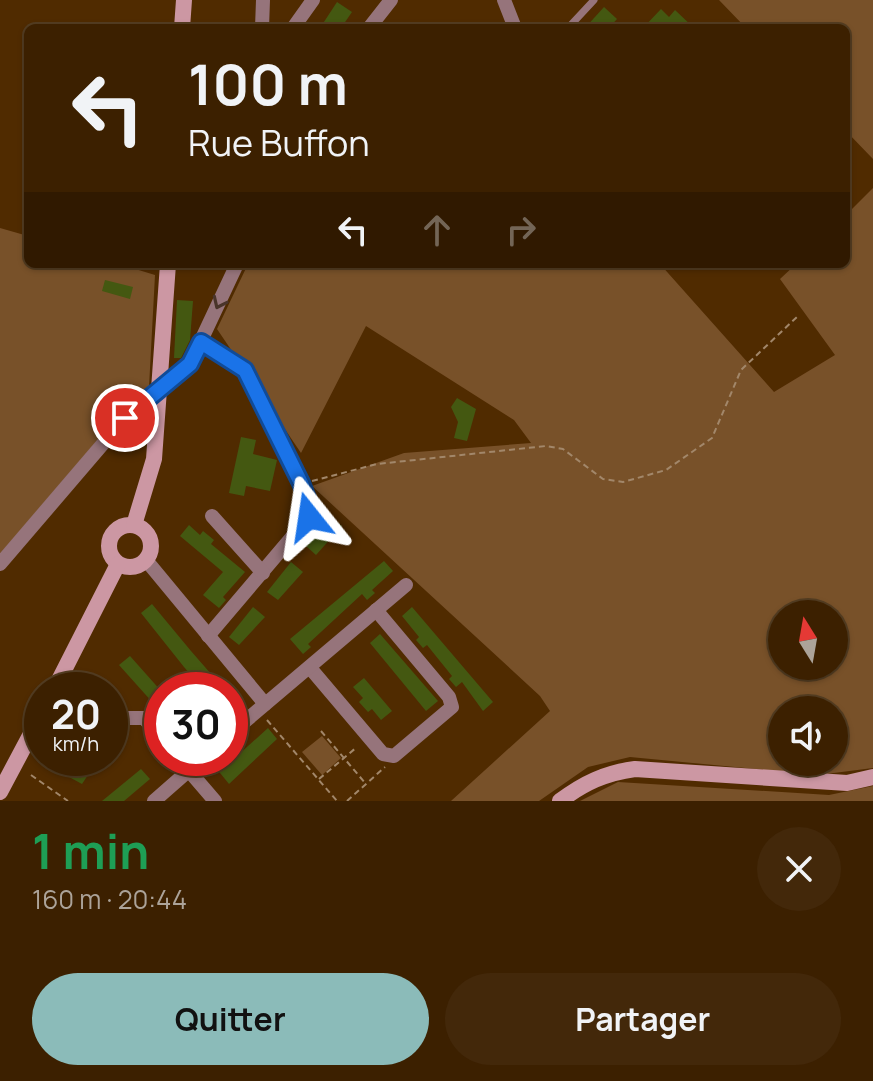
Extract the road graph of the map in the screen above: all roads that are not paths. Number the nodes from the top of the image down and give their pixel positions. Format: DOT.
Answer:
graph roads {
  1 [pos="184,0"];
  2 [pos="263,0"];
  3 [pos="313,0"];
  4 [pos="391,0"];
  5 [pos="504,0"];
  6 [pos="594,0"];
  7 [pos="373,22"];
  8 [pos="182,24"];
  9 [pos="262,24"];
  10 [pos="296,24"];
  11 [pos="513,24"];
  12 [pos="572,24"];
  13 [pos="168,268"];
  14 [pos="235,268"];
  15 [pos="201,342"];
  16 [pos="160,390"];
  17 [pos="212,516"];
  18 [pos="134,525"];
  19 [pos="146,560"];
  20 [pos="0,564"];
  21 [pos="118,564"];
  22 [pos="263,573"];
  23 [pos="406,585"];
  24 [pos="376,610"];
  25 [pos="208,636"];
  26 [pos="311,669"];
  27 [pos="63,672"];
  28 [pos="262,707"];
  29 [pos="248,719"];
  30 [pos="24,747"];
  31 [pos="182,776"];
  32 [pos="194,776"];
  33 [pos="873,777"];
  34 [pos="0,792"];
  35 [pos="154,801"];
  36 [pos="215,801"];
  37 [pos="560,801"];
  1 -- 8 [label="main road"];
  2 -- 9 [label="street"];
  3 -- 10 [label="street"];
  4 -- 7 [label="street"];
  5 -- 11 [label="street"];
  6 -- 12 [label="lane"];
  13 -- 16 [label="main road"];
  14 -- 15 [label="street, one-way"];
  15 -- 16 [label="street"];
  15 -- 22 [label="street"];
  16 -- 18 [label="main road"];
  16 -- 20 [label="street"];
  17 -- 22 [label="street"];
  18 -- 19 [label="main road"];
  18 -- 21 [label="main road"];
  19 -- 21 [label="main road"];
  19 -- 25 [label="street"];
  21 -- 27 [label="main road"];
  22 -- 25 [label="street"];
  23 -- 24 [label="street"];
  24 -- 26 [label="street"];
  24 -- 26 [label="street"];
  25 -- 28 [label="street"];
  26 -- 28 [label="street"];
  28 -- 29 [label="street"];
  30 -- 34 [label="main road"];
  31 -- 35 [label="street"];
  32 -- 36 [label="street"];
  33 -- 37 [label="main road"];
}
